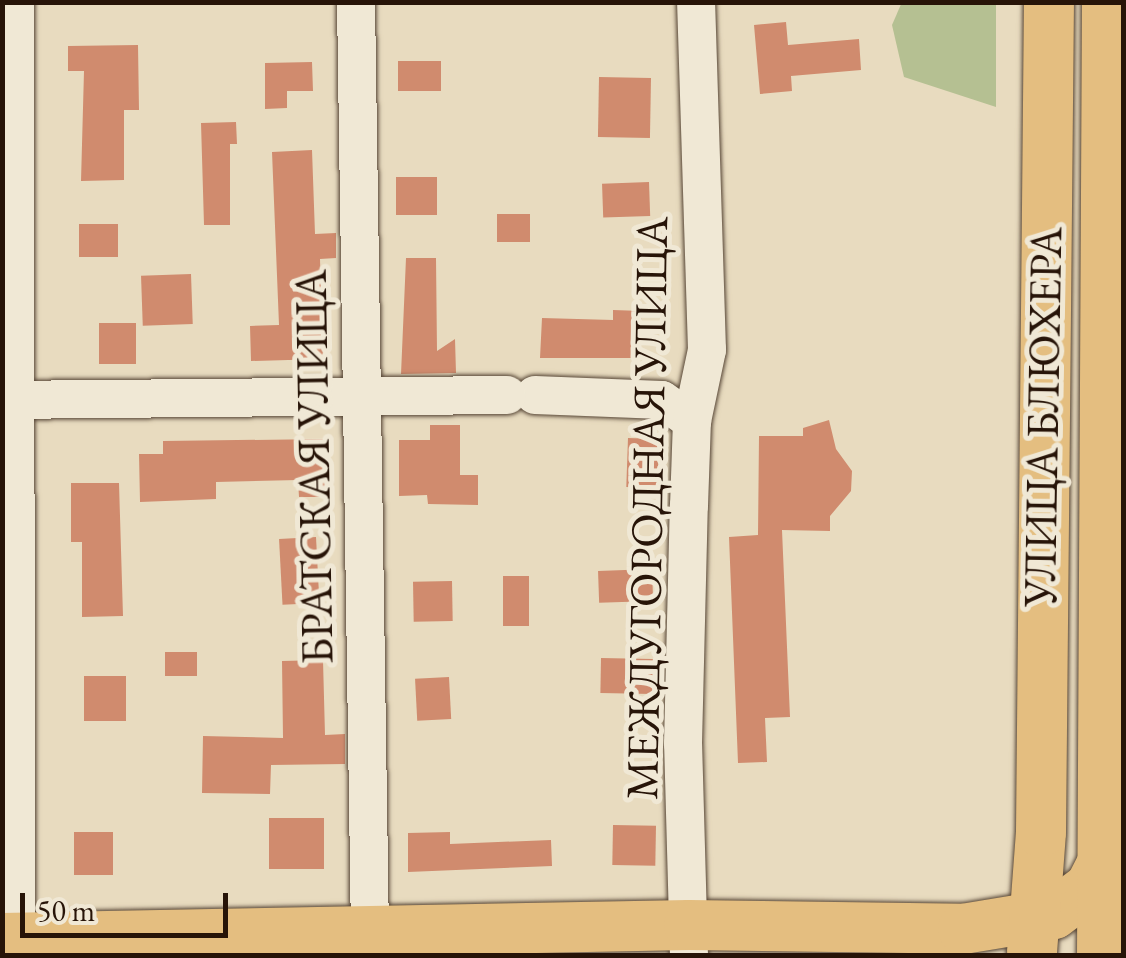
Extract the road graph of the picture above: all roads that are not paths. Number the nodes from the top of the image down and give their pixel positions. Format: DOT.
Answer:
graph roads {
  1 [pos="14,2"];
  2 [pos="356,2"];
  3 [pos="696,2"];
  4 [pos="1049,2"];
  5 [pos="1108,2"];
  6 [pos="8,400"];
  7 [pos="360,400"];
  8 [pos="692,421"];
  9 [pos="1110,862"];
  10 [pos="370,930"];
  11 [pos="1033,938"];
  12 [pos="689,940"];
  13 [pos="12,944"];
  14 [pos="1089,956"];
  15 [pos="1102,956"];
  1 -- 6 [label="street"];
  2 -- 7 [label="street, БРАТСКАЯ УЛИЦА"];
  3 -- 8 [label="street, МЕЖДУГОРОДНАЯ УЛИЦА"];
  4 -- 11 [label="main road, УЛИЦА БЛЮХЕРА"];
  5 -- 9 [label="main road, УЛИЦА БЛЮХЕРА"];
  6 -- 7 [label="street"];
  6 -- 13 [label="street"];
  7 -- 8 [label="street"];
  7 -- 10 [label="street, БРАТСКАЯ УЛИЦА"];
  8 -- 12 [label="street, МЕЖДУГОРОДНАЯ УЛИЦА"];
  9 -- 11 [label="main road"];
  9 -- 15 [label="main road, УЛИЦА БЛЮХЕРА"];
  10 -- 12 [label="main road"];
  10 -- 13 [label="main road"];
  11 -- 12 [label="main road"];
  11 -- 14 [label="main road"];
}
